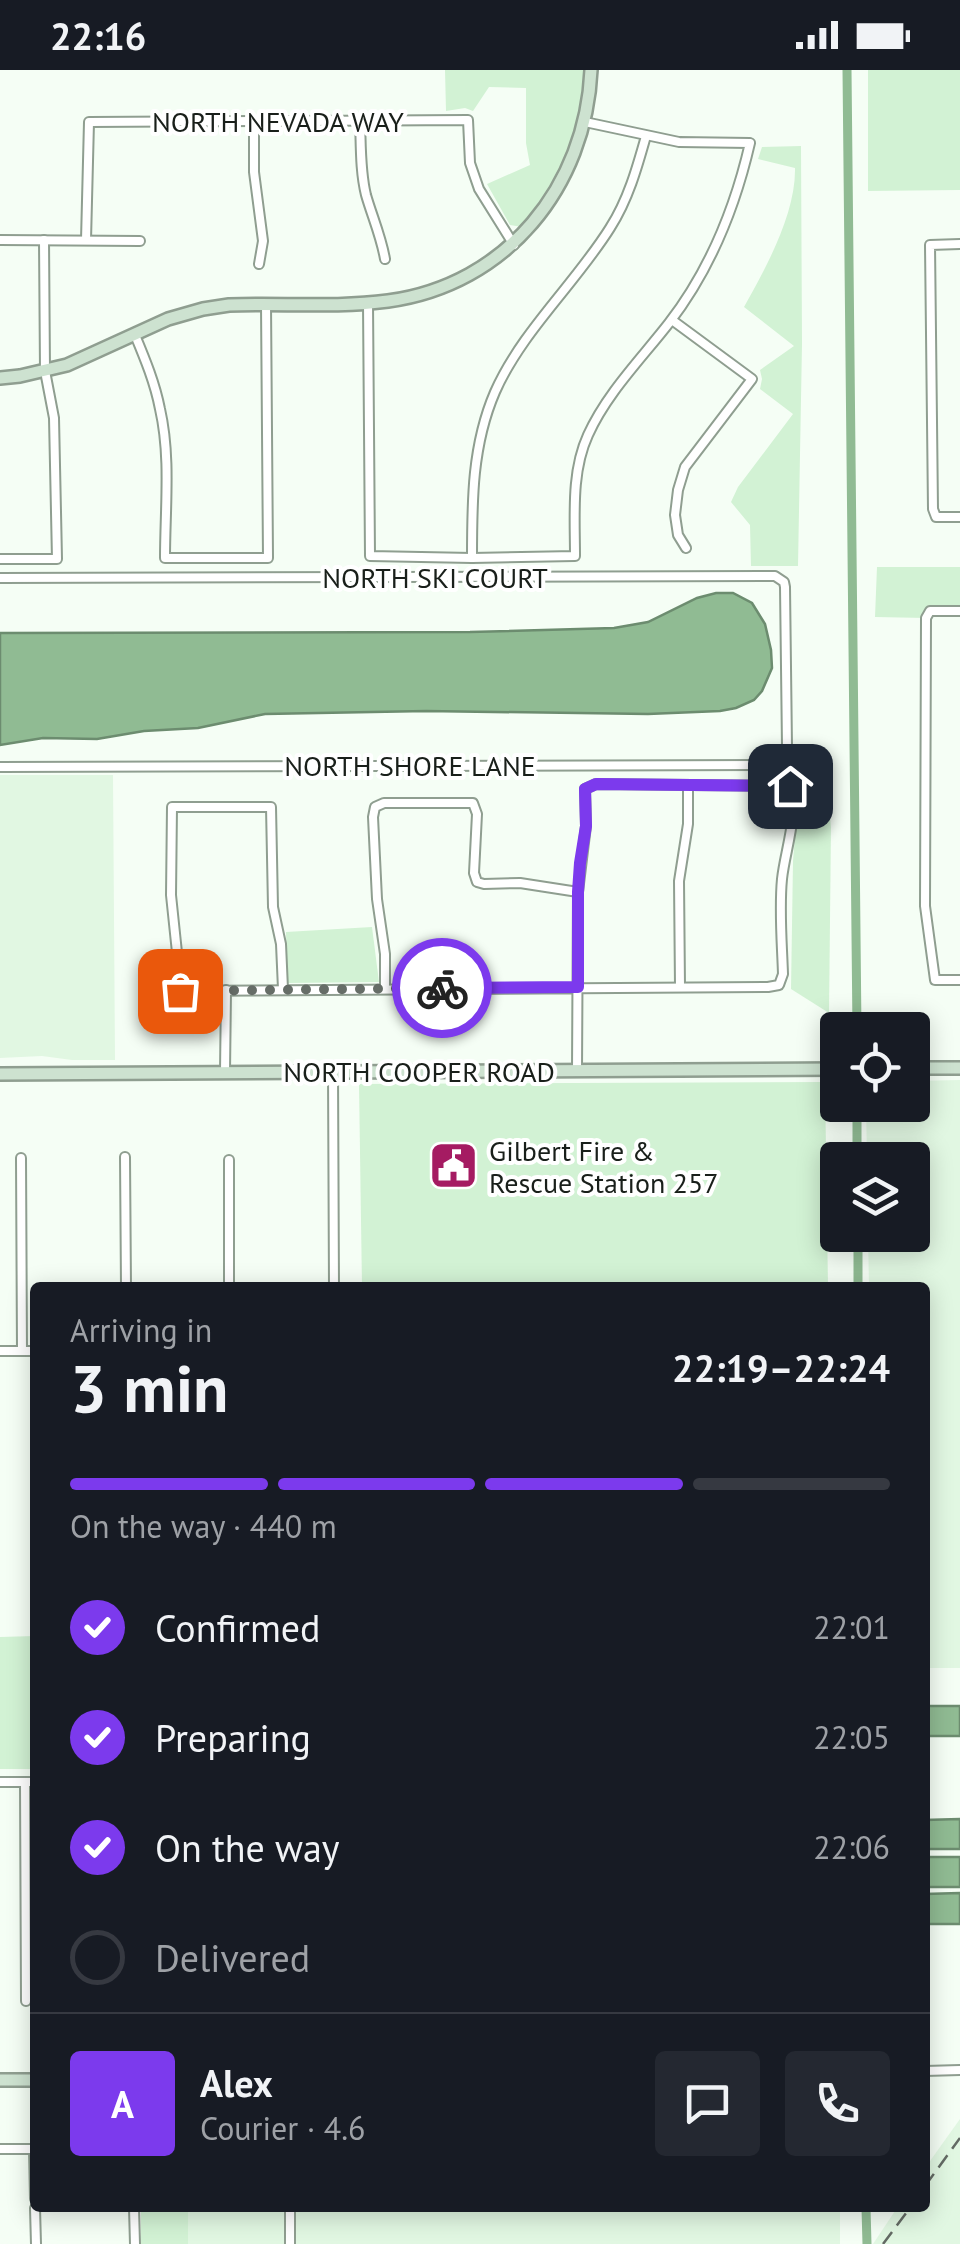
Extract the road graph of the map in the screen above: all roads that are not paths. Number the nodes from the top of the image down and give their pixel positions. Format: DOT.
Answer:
graph roads {
  1 [pos="591,70"];
  2 [pos="360,120"];
  3 [pos="254,121"];
  4 [pos="586,122"];
  5 [pos="646,136"];
  6 [pos="0,240"];
  7 [pos="44,240"];
  8 [pos="86,240"];
  9 [pos="140,241"];
  10 [pos="960,244"];
  11 [pos="514,245"];
  12 [pos="385,258"];
  13 [pos="259,264"];
  14 [pos="368,303"];
  15 [pos="266,304"];
  16 [pos="672,320"];
  17 [pos="134,334"];
  18 [pos="46,371"];
  19 [pos="0,378"];
  20 [pos="960,517"];
  21 [pos="686,548"];
  22 [pos="472,558"];
  23 [pos="0,559"];
  24 [pos="0,578"];
  25 [pos="960,611"];
  26 [pos="786,665"];
  27 [pos="0,767"];
  28 [pos="688,785"];
  29 [pos="578,892"];
  30 [pos="960,980"];
  31 [pos="578,987"];
  32 [pos="680,987"];
  33 [pos="283,989"];
  34 [pos="385,989"];
  35 [pos="226,990"];
  36 [pos="930,1068"];
  37 [pos="960,1068"];
  38 [pos="820,1069"];
  39 [pos="577,1071"];
  40 [pos="225,1072"];
  41 [pos="333,1072"];
  42 [pos="0,1074"];
  43 [pos="125,1157"];
  44 [pos="20,1158"];
  45 [pos="228,1160"];
  46 [pos="126,1282"];
  47 [pos="229,1282"];
  48 [pos="334,1282"];
  49 [pos="0,1351"];
  50 [pos="22,1351"];
  51 [pos="30,1351"];
  52 [pos="0,1782"];
  53 [pos="30,1782"];
  54 [pos="26,2001"];
  55 [pos="960,2070"];
  56 [pos="930,2071"];
  57 [pos="0,2080"];
  58 [pos="30,2080"];
  59 [pos="0,2149"];
  60 [pos="30,2149"];
  61 [pos="35,2212"];
  62 [pos="134,2212"];
  63 [pos="290,2212"];
  64 [pos="36,2244"];
  65 [pos="134,2244"];
  66 [pos="290,2244"];
  1 -- 4 [label="main road"];
  2 -- 3 [label="street, NORTH NEVADA WAY"];
  2 -- 11 [label="street, NORTH NEVADA WAY"];
  2 -- 12 [label="street"];
  3 -- 8 [label="street, NORTH NEVADA WAY"];
  3 -- 13 [label="street"];
  4 -- 5 [label="street"];
  4 -- 11 [label="main road"];
  5 -- 16 [label="street"];
  5 -- 22 [label="street"];
  6 -- 7 [label="street"];
  7 -- 8 [label="street"];
  7 -- 18 [label="street"];
  8 -- 9 [label="street"];
  10 -- 20 [label="street"];
  11 -- 14 [label="main road"];
  14 -- 15 [label="main road"];
  14 -- 22 [label="street"];
  15 -- 17 [label="main road"];
  15 -- 17 [label="street"];
  16 -- 21 [label="street"];
  16 -- 22 [label="street"];
  17 -- 18 [label="main road"];
  18 -- 19 [label="main road"];
  18 -- 23 [label="street"];
  24 -- 26 [label="street, NORTH SKI COURT"];
  25 -- 30 [label="street"];
  26 -- 27 [label="street, NORTH SHORE LANE"];
  28 -- 29 [label="street"];
  28 -- 32 [label="street"];
  28 -- 32 [label="street"];
  29 -- 31 [label="street"];
  29 -- 34 [label="street"];
  31 -- 32 [label="street"];
  31 -- 34 [label="street"];
  31 -- 39 [label="street"];
  33 -- 34 [label="street"];
  33 -- 35 [label="street"];
  33 -- 35 [label="street"];
  35 -- 40 [label="street"];
  36 -- 37 [label="main road"];
  38 -- 39 [label="main road, NORTH COOPER ROAD"];
  39 -- 41 [label="main road, NORTH COOPER ROAD"];
  40 -- 41 [label="main road, NORTH COOPER ROAD"];
  40 -- 42 [label="main road, NORTH COOPER ROAD"];
  41 -- 48 [label="street"];
  43 -- 46 [label="street"];
  44 -- 50 [label="street"];
  45 -- 47 [label="street"];
  49 -- 50 [label="street"];
  50 -- 51 [label="street"];
  52 -- 53 [label="street"];
  53 -- 54 [label="street"];
  55 -- 56 [label="street"];
  57 -- 58 [label="main road"];
  59 -- 60 [label="street"];
  61 -- 64 [label="street"];
  62 -- 65 [label="street"];
  63 -- 66 [label="street"];
}
